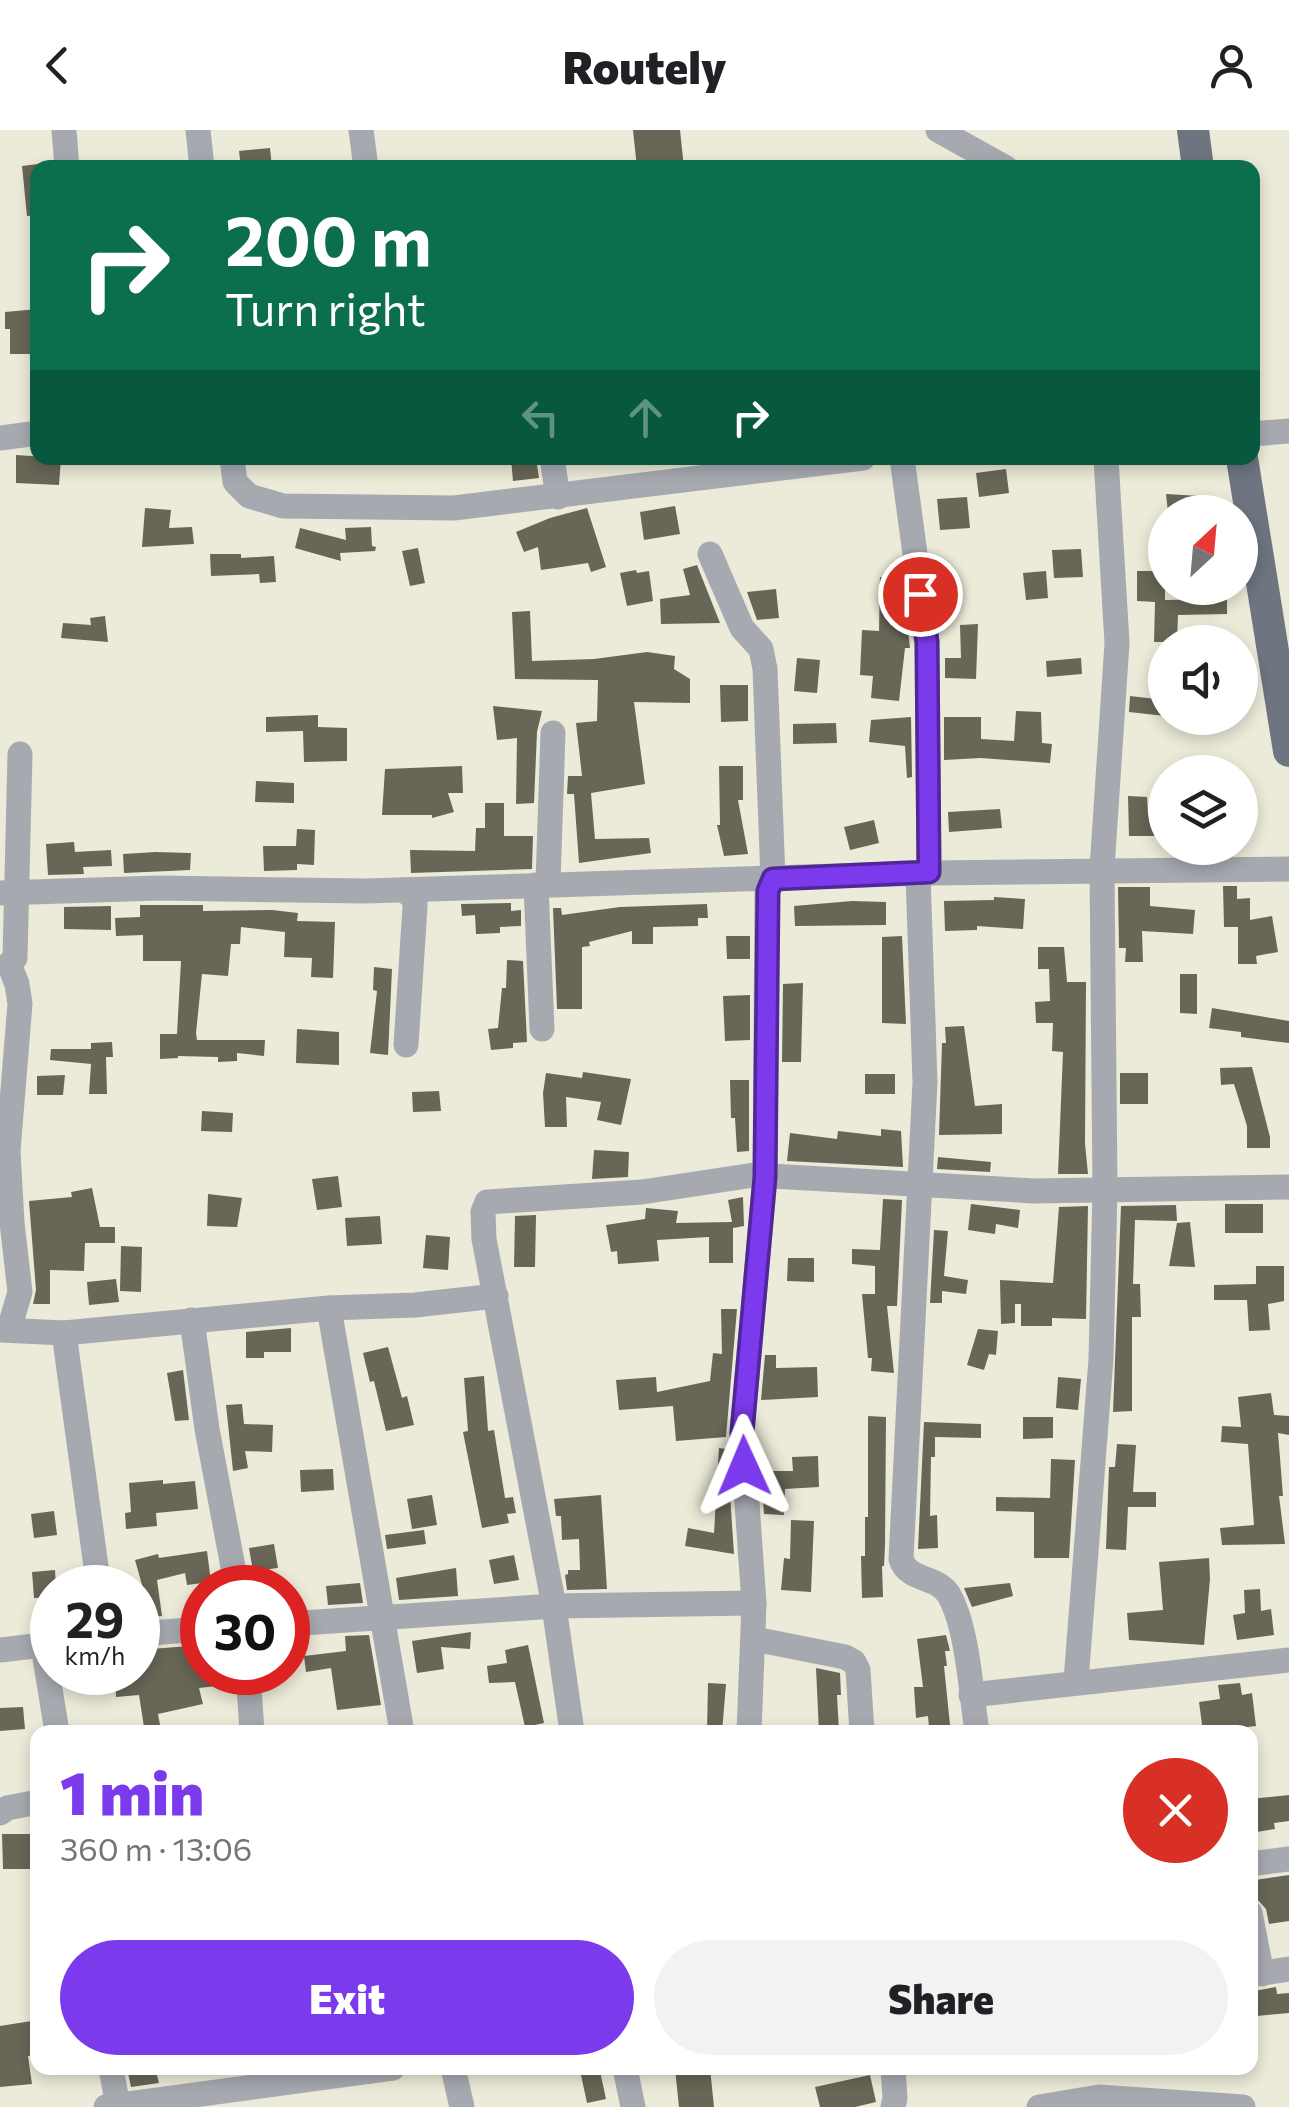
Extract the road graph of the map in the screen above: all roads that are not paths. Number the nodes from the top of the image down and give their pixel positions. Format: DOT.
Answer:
graph roads {
  1 [pos="64,130"];
  2 [pos="198,130"];
  3 [pos="361,130"];
  4 [pos="938,130"];
  5 [pos="1193,130"];
  6 [pos="66,160"];
  7 [pos="201,160"];
  8 [pos="365,160"];
  9 [pos="992,160"];
  10 [pos="1197,160"];
  11 [pos="1289,431"];
  12 [pos="1260,433"];
  13 [pos="30,434"];
  14 [pos="0,438"];
  15 [pos="233,465"];
  16 [pos="553,465"];
  17 [pos="808,465"];
  18 [pos="903,465"];
  19 [pos="1106,465"];
  20 [pos="1243,465"];
  21 [pos="558,497"];
  22 [pos="710,554"];
  23 [pos="553,733"];
  24 [pos="1289,751"];
  25 [pos="20,754"];
  26 [pos="1102,869"];
  27 [pos="1289,869"];
  28 [pos="924,873"];
  29 [pos="773,879"];
  30 [pos="542,884"];
  31 [pos="404,890"];
  32 [pos="8,893"];
  33 [pos="542,1029"];
  34 [pos="406,1045"];
  35 [pos="765,1177"];
  36 [pos="918,1185"];
  37 [pos="1289,1187"];
  38 [pos="1105,1190"];
  39 [pos="496,1296"];
  40 [pos="329,1308"];
  41 [pos="192,1320"];
  42 [pos="4,1330"];
  43 [pos="64,1334"];
  44 [pos="96,1565"];
  45 [pos="233,1565"];
  46 [pos="754,1603"];
  47 [pos="554,1606"];
  48 [pos="383,1620"];
  49 [pos="310,1623"];
  50 [pos="754,1639"];
  51 [pos="30,1647"];
  52 [pos="0,1650"];
  53 [pos="1289,1660"];
  54 [pos="1076,1681"];
  55 [pos="53,1695"];
  56 [pos="250,1695"];
  57 [pos="971,1695"];
  58 [pos="56,1725"];
  59 [pos="252,1725"];
  60 [pos="401,1725"];
  61 [pos="571,1725"];
  62 [pos="749,1725"];
  63 [pos="862,1725"];
  64 [pos="976,1725"];
  65 [pos="30,1804"];
  66 [pos="0,1813"];
  67 [pos="1289,1859"];
  68 [pos="1258,1863"];
  69 [pos="1289,1969"];
  70 [pos="1258,1975"];
  71 [pos="112,2075"];
  72 [pos="352,2075"];
  73 [pos="455,2075"];
  74 [pos="626,2075"];
  75 [pos="893,2075"];
  76 [pos="288,2086"];
  77 [pos="114,2106"];
  78 [pos="462,2107"];
  79 [pos="633,2107"];
  80 [pos="892,2107"];
  81 [pos="1038,2107"];
  82 [pos="1243,2107"];
  1 -- 6 [label="street"];
  2 -- 7 [label="street"];
  3 -- 8 [label="street"];
  4 -- 9 [label="street"];
  5 -- 10 [label="main road"];
  11 -- 12 [label="street"];
  13 -- 14 [label="street"];
  15 -- 21 [label="street"];
  16 -- 21 [label="street"];
  17 -- 21 [label="street"];
  18 -- 28 [label="street"];
  19 -- 26 [label="street"];
  20 -- 24 [label="main road"];
  22 -- 29 [label="street"];
  23 -- 30 [label="street"];
  25 -- 32 [label="street"];
  26 -- 27 [label="street"];
  26 -- 28 [label="street"];
  26 -- 38 [label="street"];
  28 -- 29 [label="street"];
  28 -- 36 [label="street"];
  29 -- 30 [label="street"];
  29 -- 35 [label="street"];
  30 -- 31 [label="street"];
  30 -- 33 [label="street"];
  31 -- 32 [label="street"];
  31 -- 34 [label="street"];
  32 -- 42 [label="street"];
  35 -- 36 [label="street"];
  35 -- 39 [label="street"];
  35 -- 46 [label="street"];
  36 -- 38 [label="street"];
  36 -- 57 [label="street"];
  37 -- 38 [label="street"];
  38 -- 54 [label="street"];
  39 -- 40 [label="street"];
  39 -- 47 [label="street"];
  40 -- 41 [label="street"];
  40 -- 48 [label="street"];
  41 -- 43 [label="street"];
  41 -- 45 [label="street"];
  42 -- 43 [label="street"];
  43 -- 44 [label="street"];
  46 -- 47 [label="street"];
  46 -- 50 [label="street"];
  47 -- 48 [label="street"];
  47 -- 61 [label="street"];
  48 -- 49 [label="street"];
  48 -- 60 [label="street"];
  50 -- 62 [label="street"];
  50 -- 63 [label="street"];
  51 -- 52 [label="street"];
  53 -- 54 [label="street"];
  54 -- 57 [label="street"];
  55 -- 58 [label="street"];
  56 -- 59 [label="street"];
  57 -- 64 [label="street"];
  65 -- 66 [label="street"];
  67 -- 68 [label="street"];
  69 -- 70 [label="street"];
  71 -- 77 [label="street"];
  72 -- 76 [label="street"];
  73 -- 78 [label="street"];
  74 -- 79 [label="street"];
  75 -- 80 [label="street"];
  76 -- 77 [label="street"];
  81 -- 82 [label="street"];
}
